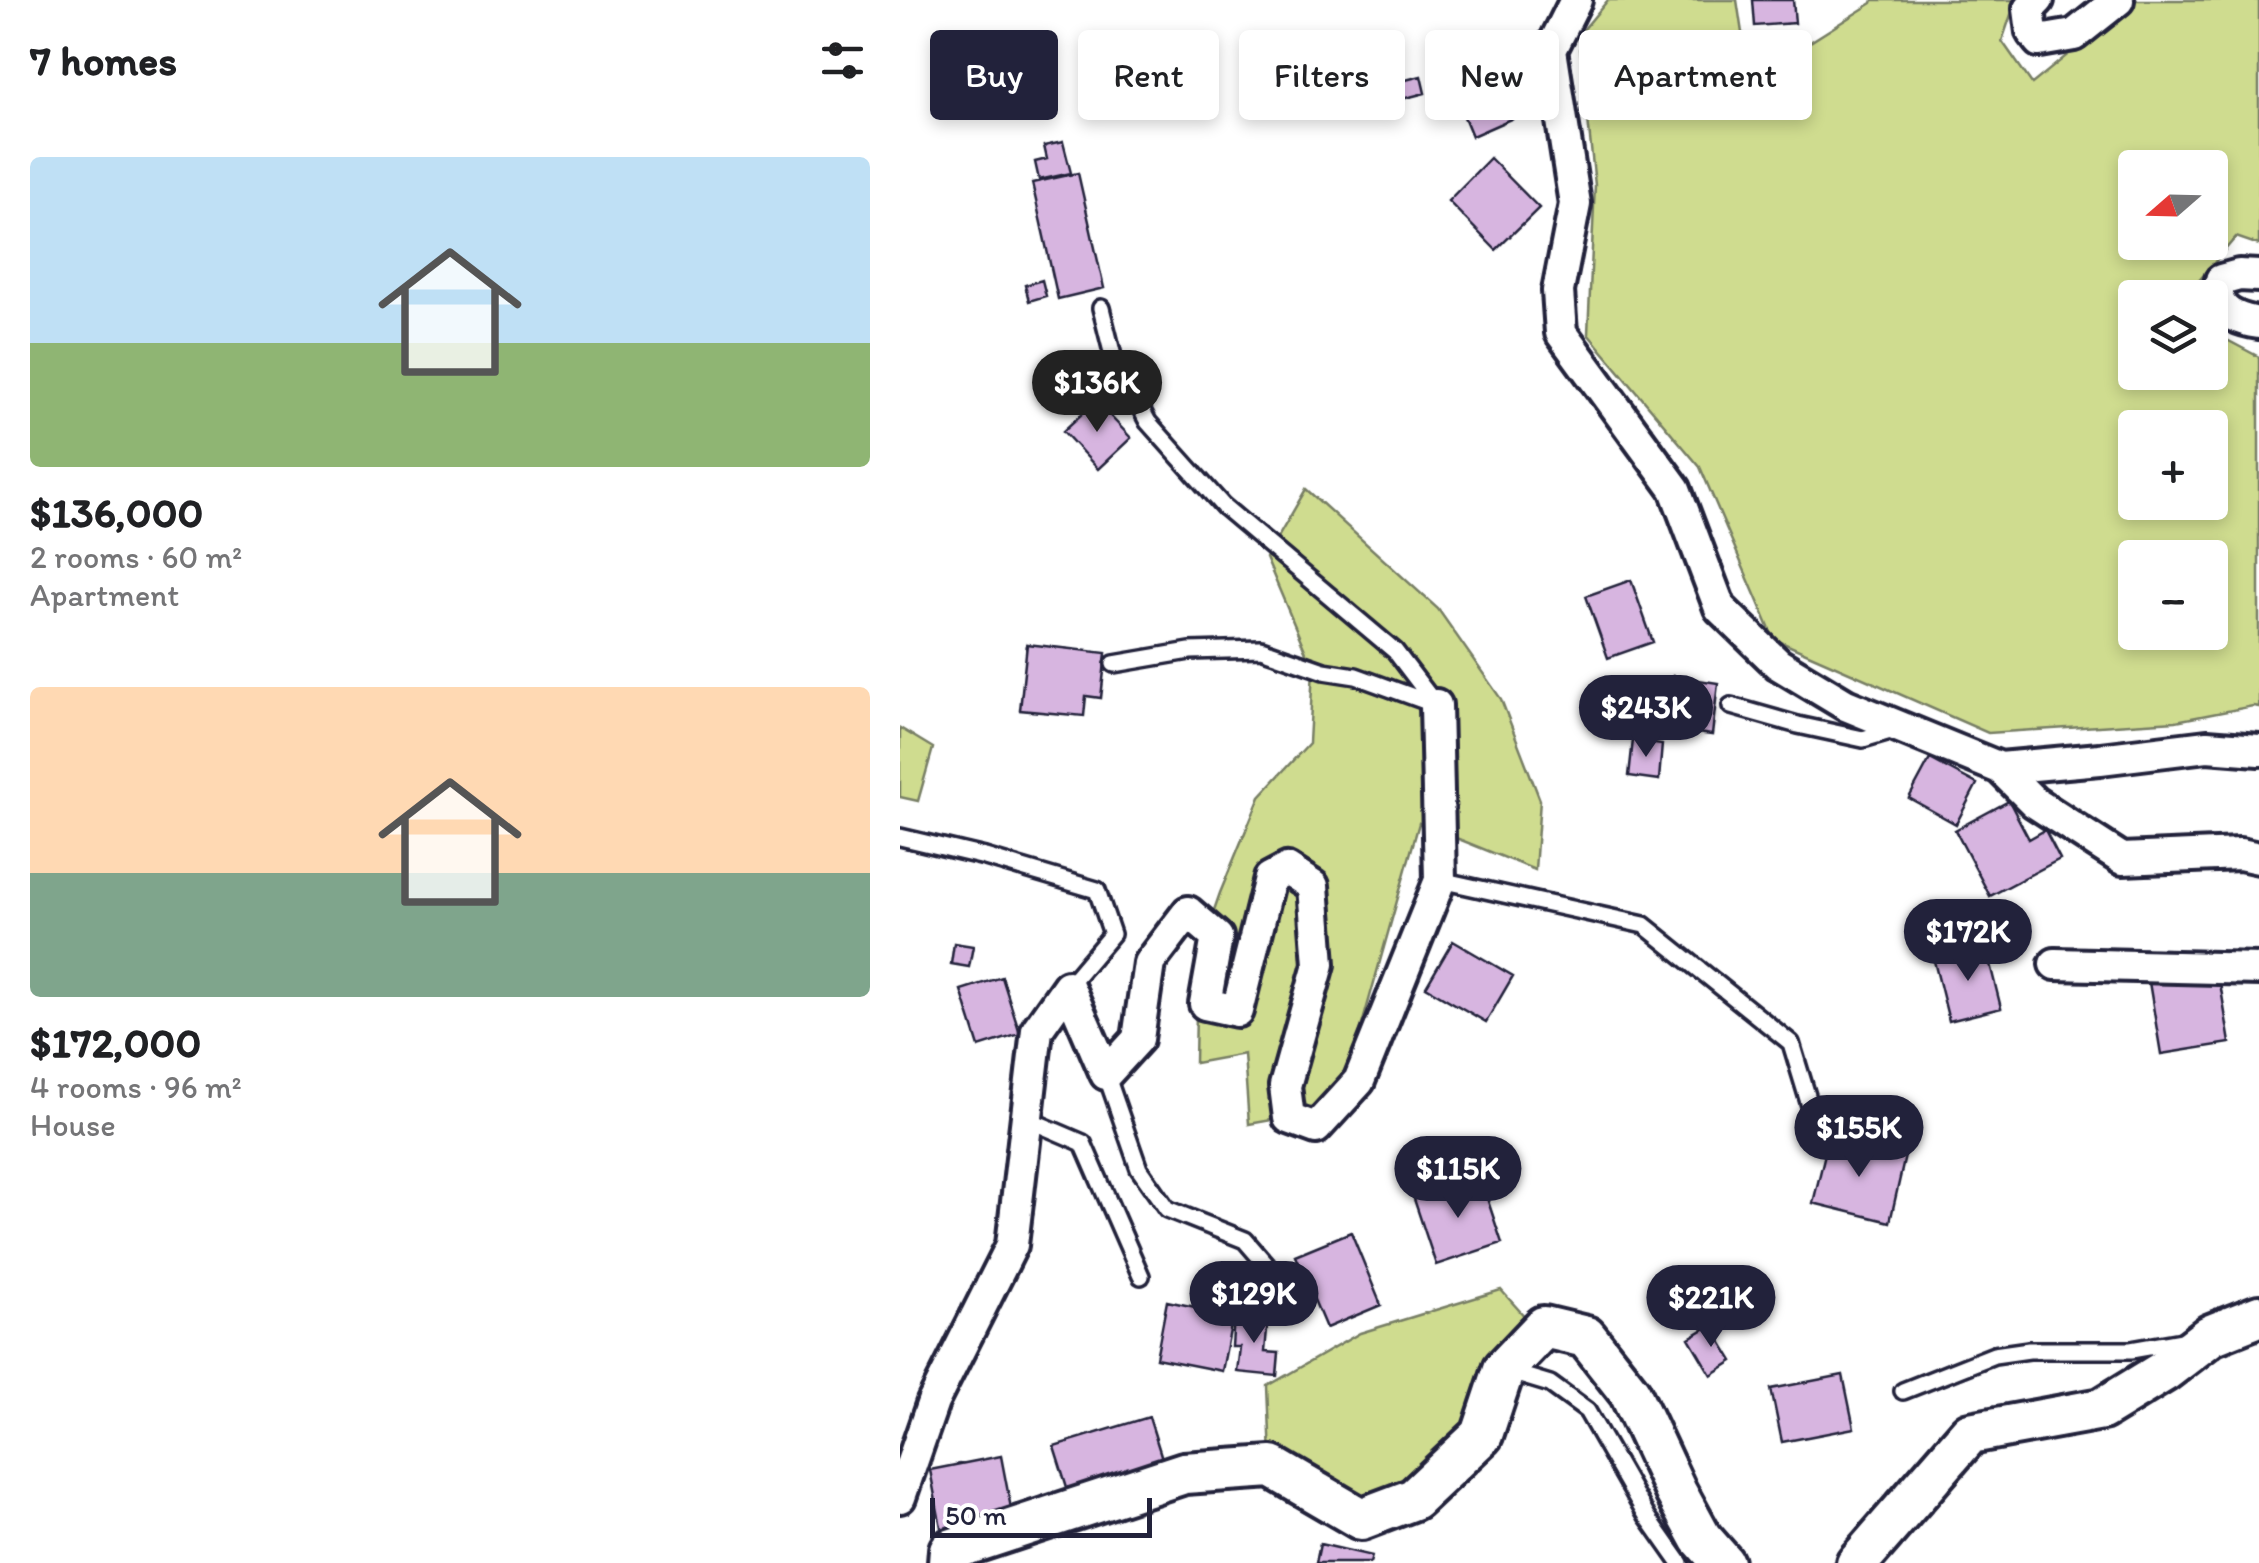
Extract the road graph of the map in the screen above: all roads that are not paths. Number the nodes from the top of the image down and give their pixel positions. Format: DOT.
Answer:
graph roads {
  1 [pos="1576,0"];
  2 [pos="2038,0"];
  3 [pos="2118,0"];
  4 [pos="2259,276"];
  5 [pos="1100,308"];
  6 [pos="2259,323"];
  7 [pos="1114,664"];
  8 [pos="1436,705"];
  9 [pos="1731,706"];
  10 [pos="1901,728"];
  11 [pos="2259,750"];
  12 [pos="2000,768"];
  13 [pos="900,837"];
  14 [pos="2259,858"];
  15 [pos="1440,880"];
  16 [pos="2054,964"];
  17 [pos="2259,969"];
  18 [pos="1068,986"];
  19 [pos="1106,1074"];
  20 [pos="1027,1120"];
  21 [pos="1815,1122"];
  22 [pos="1142,1276"];
  23 [pos="1288,1290"];
  24 [pos="2259,1316"];
  25 [pos="2211,1335"];
  26 [pos="1504,1370"];
  27 [pos="1903,1391"];
  28 [pos="900,1497"];
  29 [pos="949,1563"];
  30 [pos="1680,1563"];
  31 [pos="1722,1563"];
  32 [pos="1857,1563"];
  1 -- 10 [label="street"];
  2 -- 3 [label="street"];
  4 -- 6 [label="street"];
  5 -- 8 [label="lane"];
  7 -- 8 [label="lane"];
  8 -- 15 [label="street"];
  9 -- 10 [label="lane"];
  10 -- 12 [label="street"];
  11 -- 12 [label="street"];
  12 -- 14 [label="street"];
  13 -- 18 [label="lane"];
  15 -- 19 [label="street"];
  15 -- 21 [label="lane"];
  16 -- 17 [label="street"];
  18 -- 19 [label="street"];
  18 -- 20 [label="street"];
  19 -- 23 [label="lane"];
  20 -- 22 [label="lane"];
  20 -- 28 [label="street"];
  24 -- 25 [label="street"];
  25 -- 27 [label="lane"];
  25 -- 32 [label="street"];
  26 -- 29 [label="street"];
  26 -- 30 [label="lane"];
  26 -- 31 [label="street"];
}
